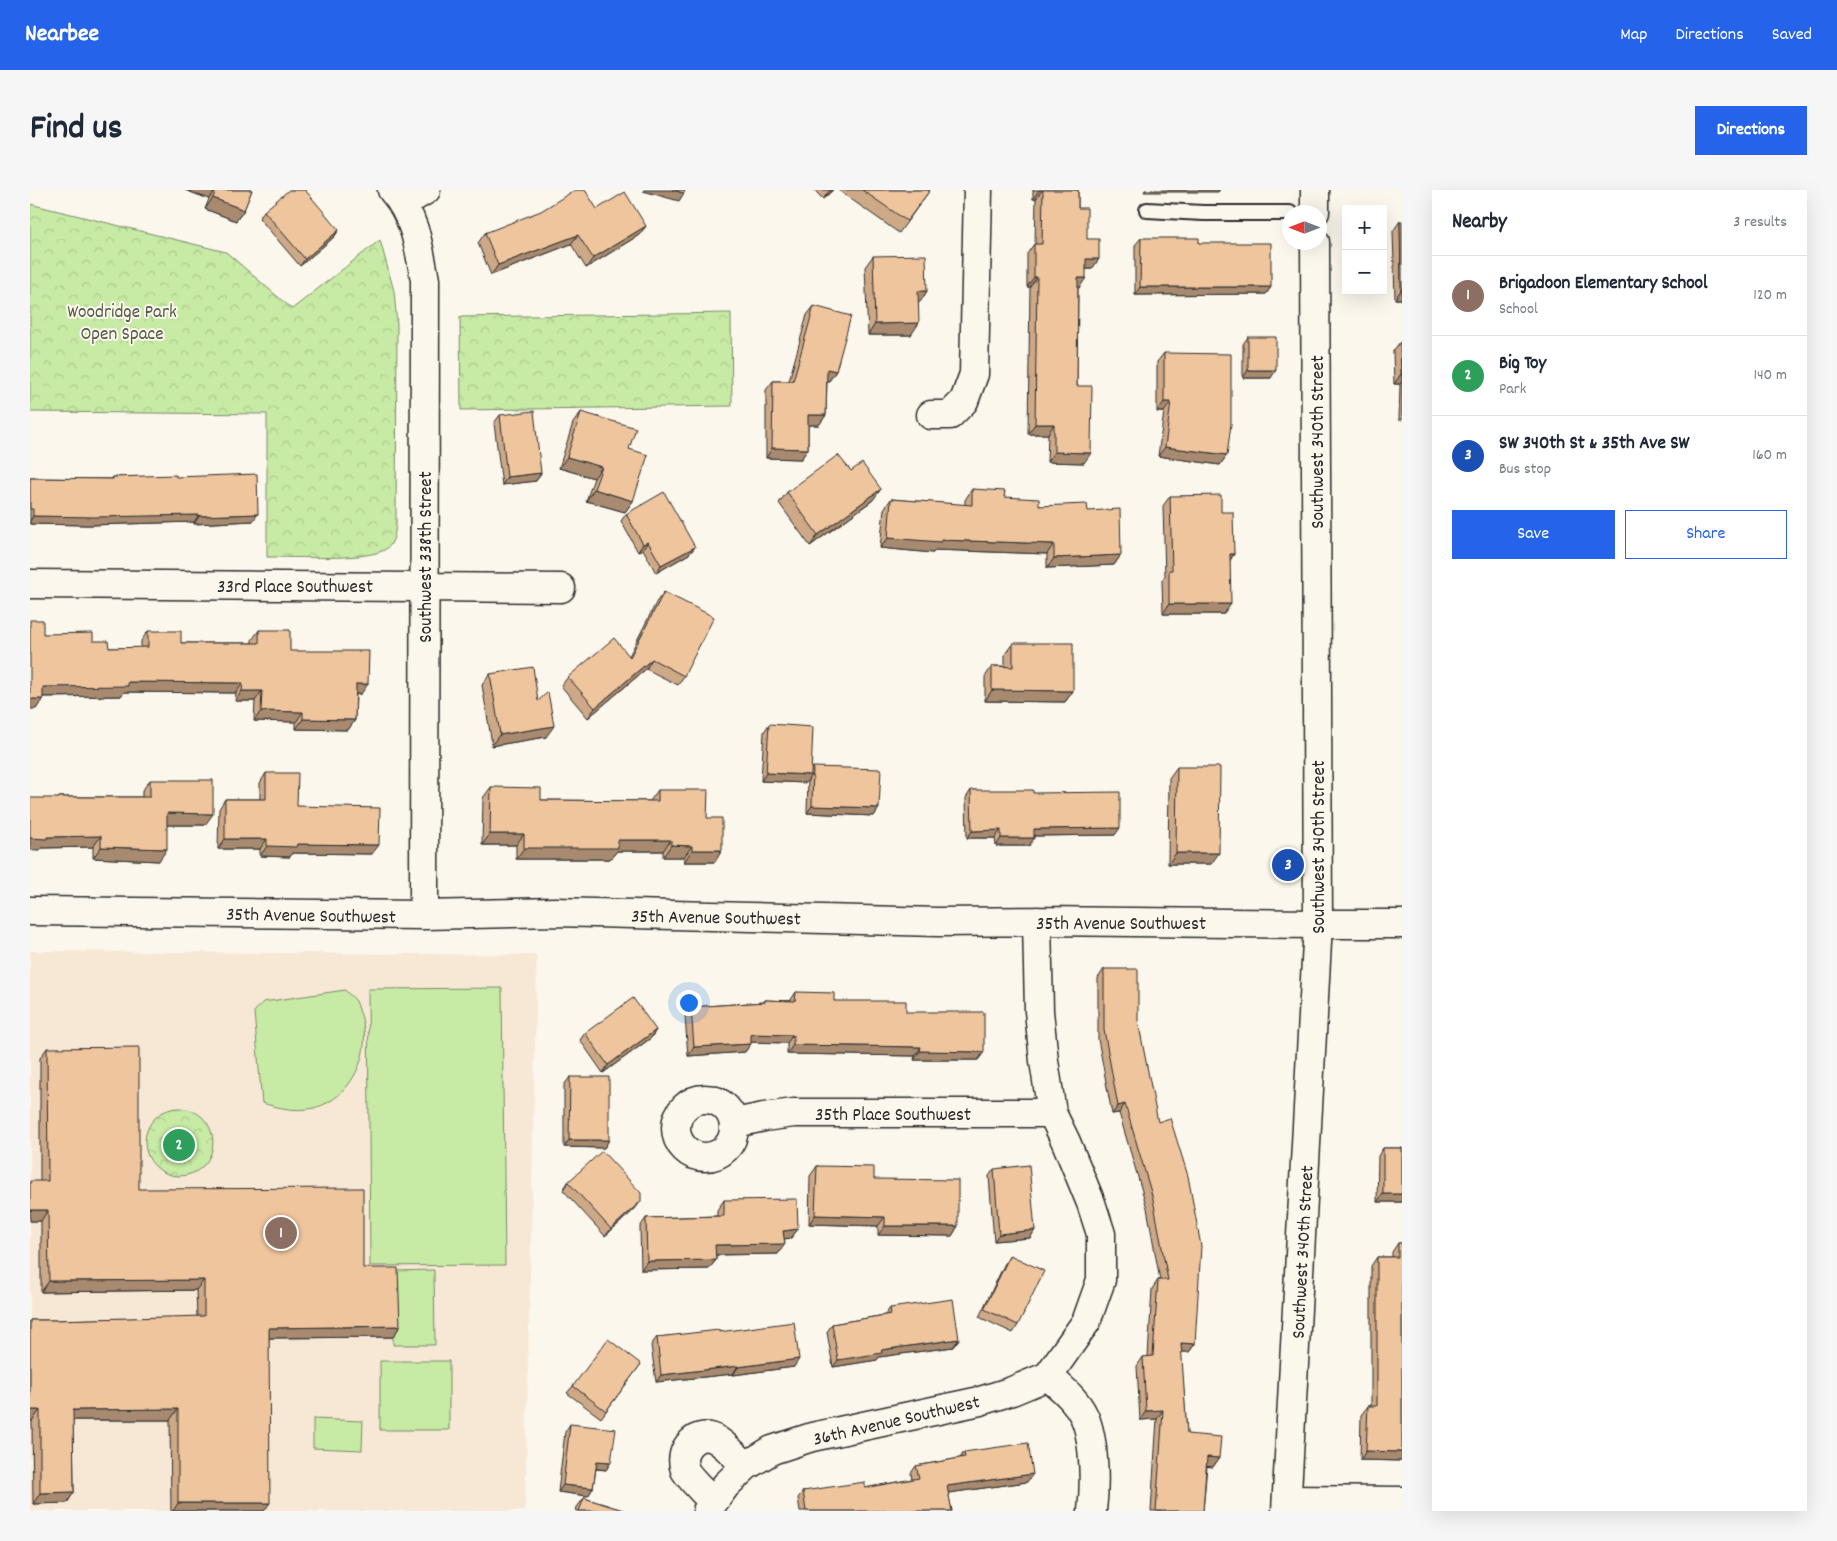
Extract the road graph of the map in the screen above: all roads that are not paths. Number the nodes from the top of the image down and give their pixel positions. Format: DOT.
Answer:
graph roads {
  1 [pos="978,190"];
  2 [pos="1315,190"];
  3 [pos="408,194"];
  4 [pos="1315,205"];
  5 [pos="1147,210"];
  6 [pos="1282,213"];
  7 [pos="1315,250"];
  8 [pos="931,415"];
  9 [pos="30,584"];
  10 [pos="424,586"];
  11 [pos="561,588"];
  12 [pos="30,911"];
  13 [pos="424,914"];
  14 [pos="1037,921"];
  15 [pos="1318,924"];
  16 [pos="1402,924"];
  17 [pos="1052,1113"];
  18 [pos="734,1123"];
  19 [pos="1048,1376"];
  20 [pos="746,1466"];
  21 [pos="716,1499"];
  22 [pos="1402,1501"];
  23 [pos="1287,1506"];
  24 [pos="1092,1511"];
  1 -- 8 [label="street"];
  2 -- 4 [label="street"];
  3 -- 10 [label="street, Southwest 338th Street"];
  5 -- 6 [label="lane"];
  7 -- 15 [label="street, Southwest 340th Street"];
  9 -- 10 [label="street, 33rd Place Southwest"];
  10 -- 11 [label="street, 33rd Place Southwest"];
  10 -- 13 [label="street, Southwest 338th Street"];
  12 -- 13 [label="street, 35th Avenue Southwest"];
  13 -- 14 [label="street, 35th Avenue Southwest"];
  14 -- 15 [label="street, 35th Avenue Southwest"];
  14 -- 17 [label="street"];
  15 -- 16 [label="street, 35th Avenue Southwest"];
  15 -- 23 [label="street, Southwest 340th Street"];
  17 -- 18 [label="street, 35th Place Southwest"];
  17 -- 19 [label="street"];
  19 -- 20 [label="street, 36th Avenue Southwest"];
  19 -- 24 [label="street"];
  20 -- 21 [label="street, 36th Avenue Southwest"];
  20 -- 21 [label="street"];
  22 -- 23 [label="street"];
}
